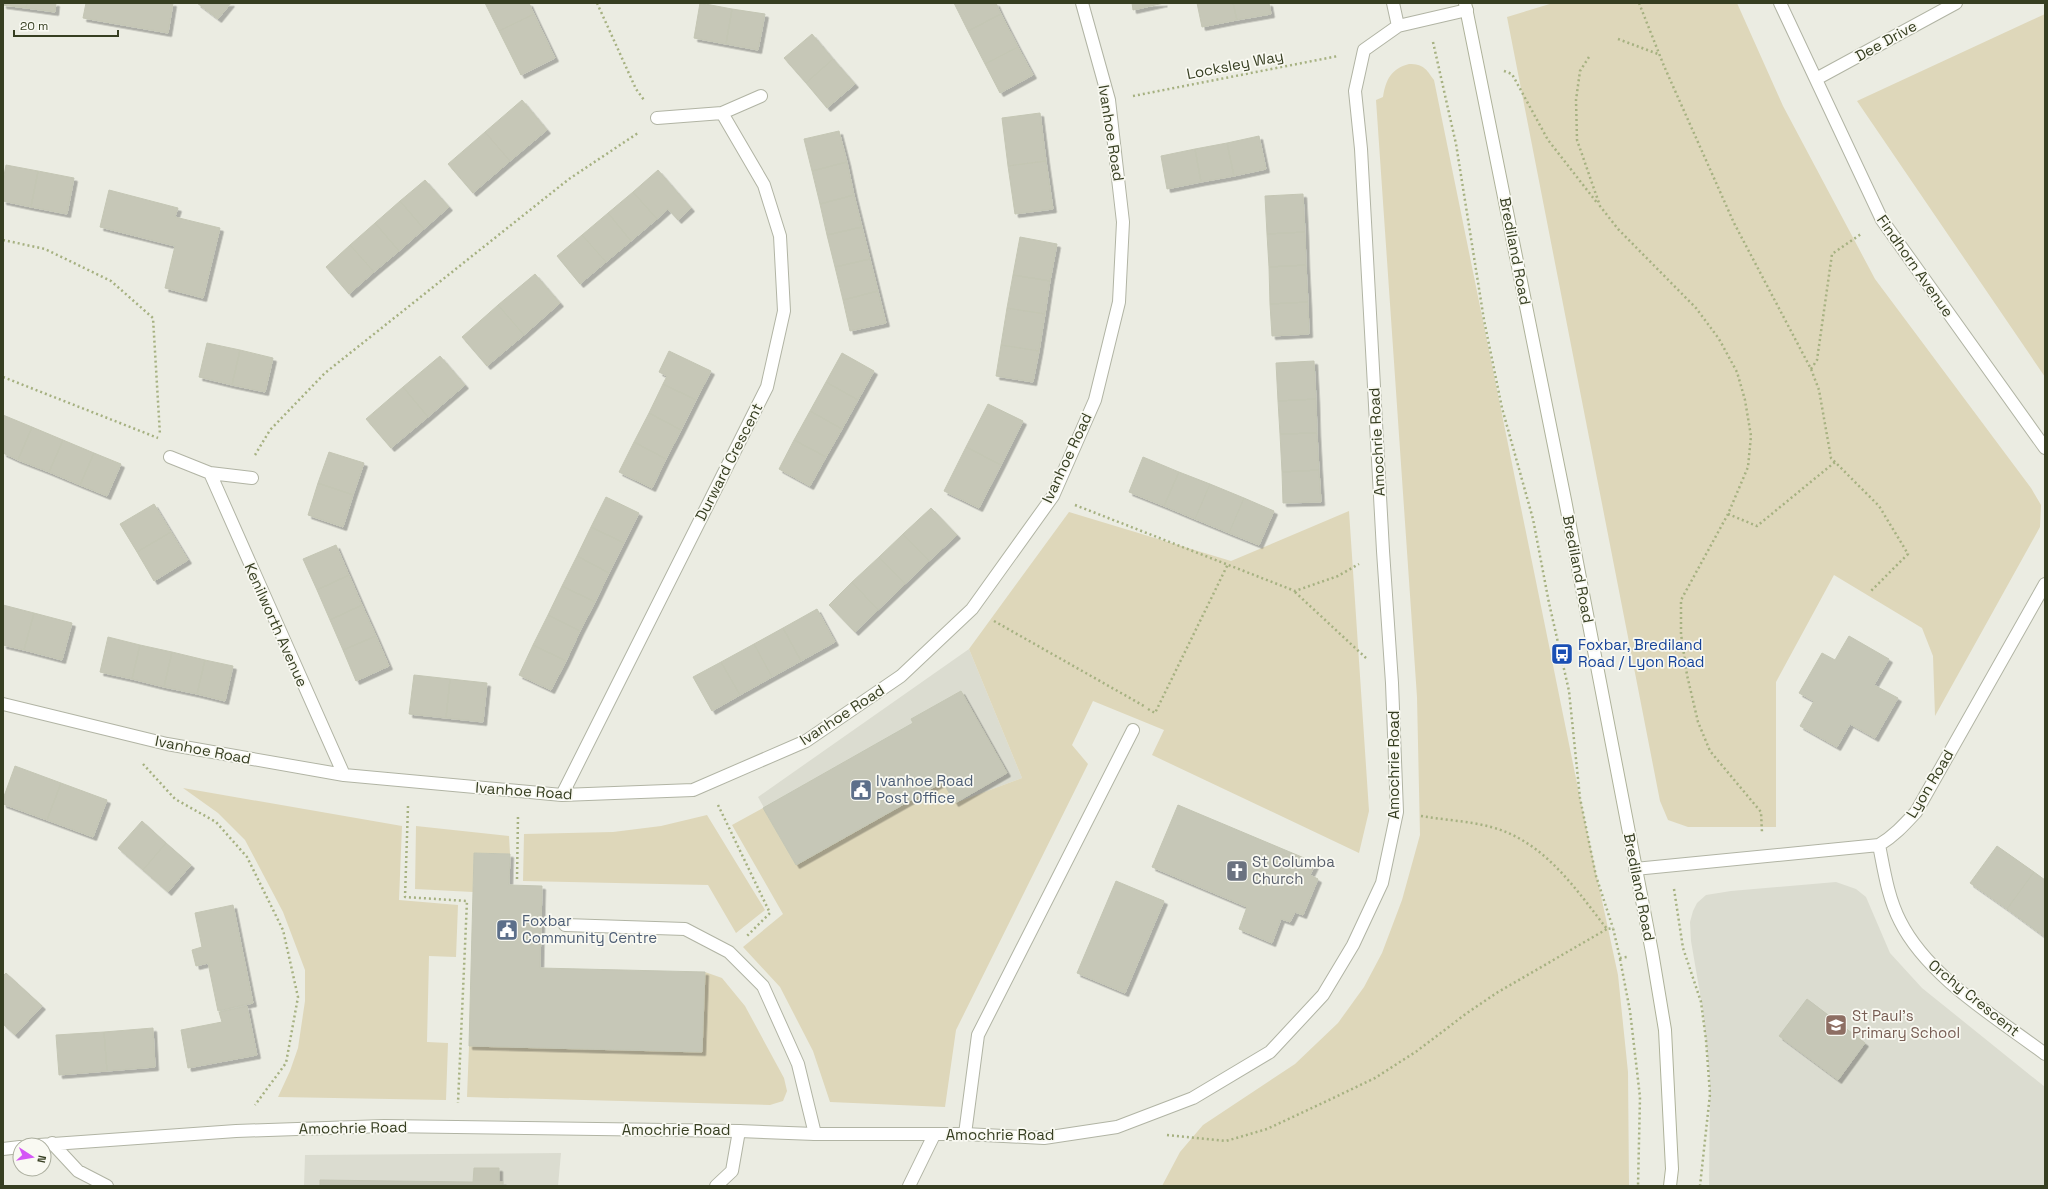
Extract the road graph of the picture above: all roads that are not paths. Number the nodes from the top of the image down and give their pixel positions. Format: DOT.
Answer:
graph roads {
  1 [pos="1082,3"];
  2 [pos="1394,3"];
  3 [pos="1780,3"];
  4 [pos="1956,3"];
  5 [pos="1466,7"];
  6 [pos="1398,26"];
  7 [pos="1816,79"];
  8 [pos="761,96"];
  9 [pos="722,113"];
  10 [pos="657,118"];
  11 [pos="2045,448"];
  12 [pos="170,457"];
  13 [pos="210,473"];
  14 [pos="252,478"];
  15 [pos="2045,584"];
  16 [pos="3,704"];
  17 [pos="1133,730"];
  18 [pos="344,775"];
  19 [pos="562,795"];
  20 [pos="1878,845"];
  21 [pos="1635,869"];
  22 [pos="565,925"];
  23 [pos="2045,1054"];
  24 [pos="739,1131"];
  25 [pos="815,1134"];
  26 [pos="965,1134"];
  27 [pos="934,1135"];
  28 [pos="52,1144"];
  29 [pos="106,1186"];
  30 [pos="716,1186"];
  31 [pos="909,1186"];
  32 [pos="1670,1186"];
  1 -- 19 [label="street, Ivanhoe Road"];
  2 -- 6 [label="street"];
  3 -- 7 [label="street, Findhorn Avenue"];
  4 -- 7 [label="street, Dee Drive"];
  5 -- 6 [label="street"];
  5 -- 21 [label="street, Brediland Road"];
  6 -- 26 [label="street, Amochrie Road"];
  7 -- 11 [label="street, Findhorn Avenue"];
  8 -- 9 [label="street"];
  9 -- 10 [label="street"];
  9 -- 19 [label="street, Durward Crescent"];
  12 -- 13 [label="street"];
  13 -- 14 [label="street"];
  13 -- 18 [label="street, Kenilworth Avenue"];
  15 -- 20 [label="street, Lyon Road"];
  16 -- 18 [label="street, Ivanhoe Road"];
  17 -- 26 [label="street"];
  18 -- 19 [label="street, Ivanhoe Road"];
  20 -- 21 [label="street, Lyon Road"];
  20 -- 23 [label="street, Orchy Crescent"];
  21 -- 32 [label="street, Brediland Road"];
  22 -- 25 [label="street"];
  24 -- 25 [label="street, Amochrie Road"];
  24 -- 28 [label="street, Amochrie Road"];
  24 -- 30 [label="street"];
  25 -- 27 [label="street, Amochrie Road"];
  26 -- 27 [label="street, Amochrie Road"];
  27 -- 31 [label="street"];
  28 -- 29 [label="street"];
}
